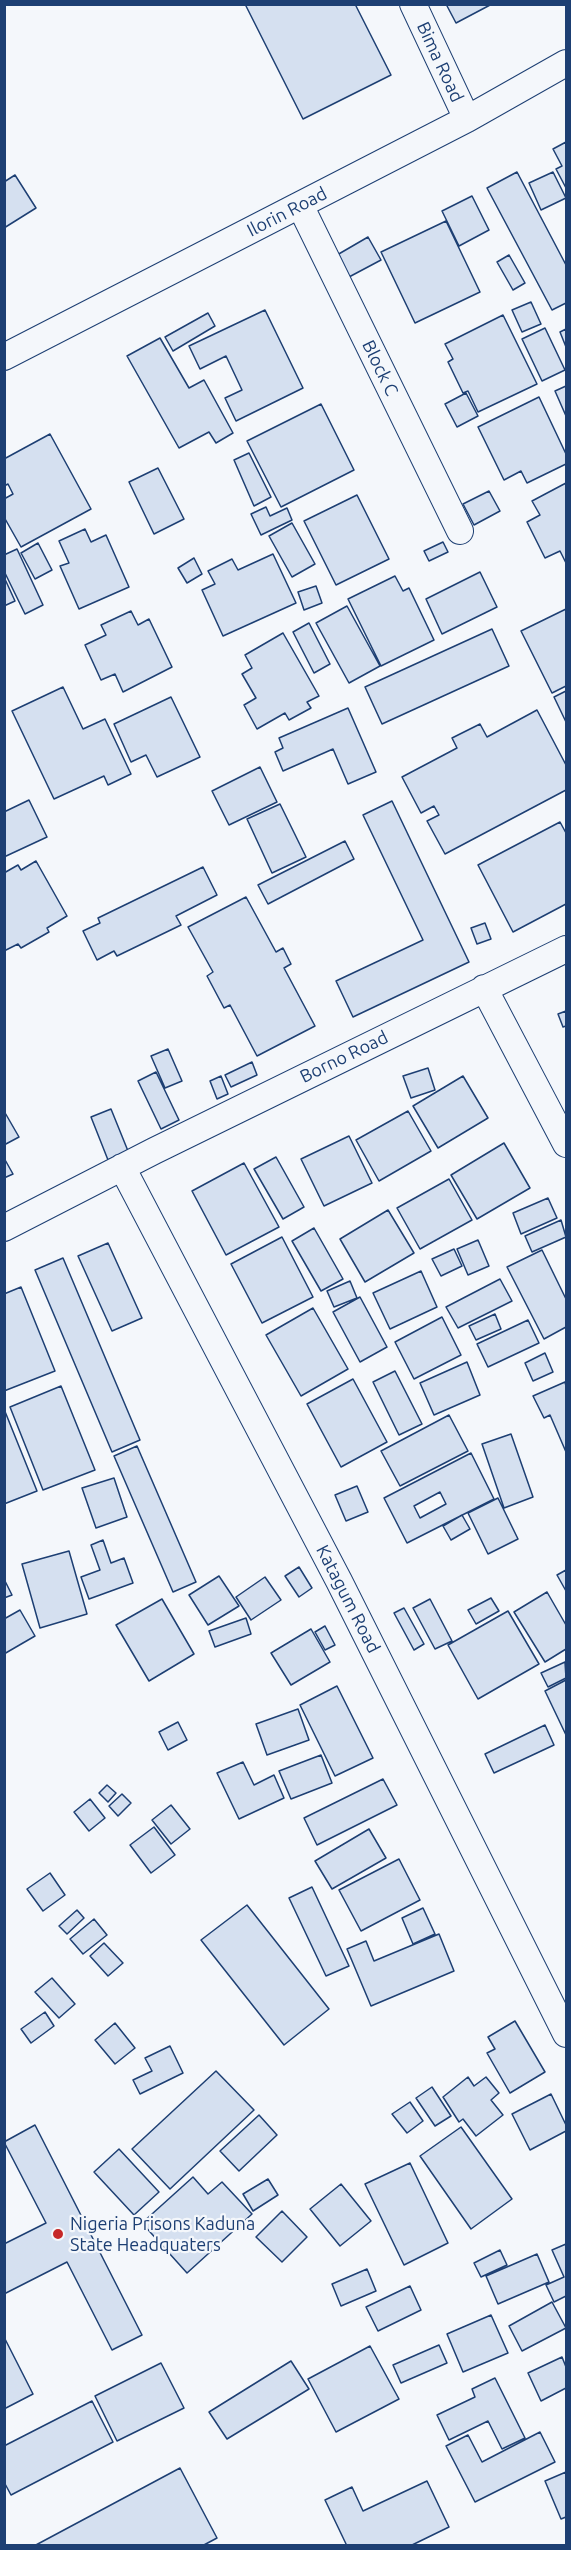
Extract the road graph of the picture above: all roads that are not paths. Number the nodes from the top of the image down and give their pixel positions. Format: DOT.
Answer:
graph roads {
  1 [pos="413,4"];
  2 [pos="567,63"];
  3 [pos="467,119"];
  4 [pos="300,205"];
  5 [pos="4,357"];
  6 [pos="460,531"];
  7 [pos="567,949"];
  8 [pos="484,988"];
  9 [pos="567,1144"];
  10 [pos="122,1167"];
  11 [pos="4,1228"];
  12 [pos="567,2034"];
  1 -- 3 [label="street, Bima Road"];
  2 -- 3 [label="street, Ilorin Road"];
  3 -- 4 [label="street, Ilorin Road"];
  4 -- 5 [label="street, Ilorin Road"];
  4 -- 6 [label="street, Block C"];
  7 -- 8 [label="street, Borno Road"];
  8 -- 9 [label="street"];
  8 -- 10 [label="street, Borno Road"];
  10 -- 11 [label="street, Borno Road"];
  10 -- 12 [label="street, Katagum Road"];
}
